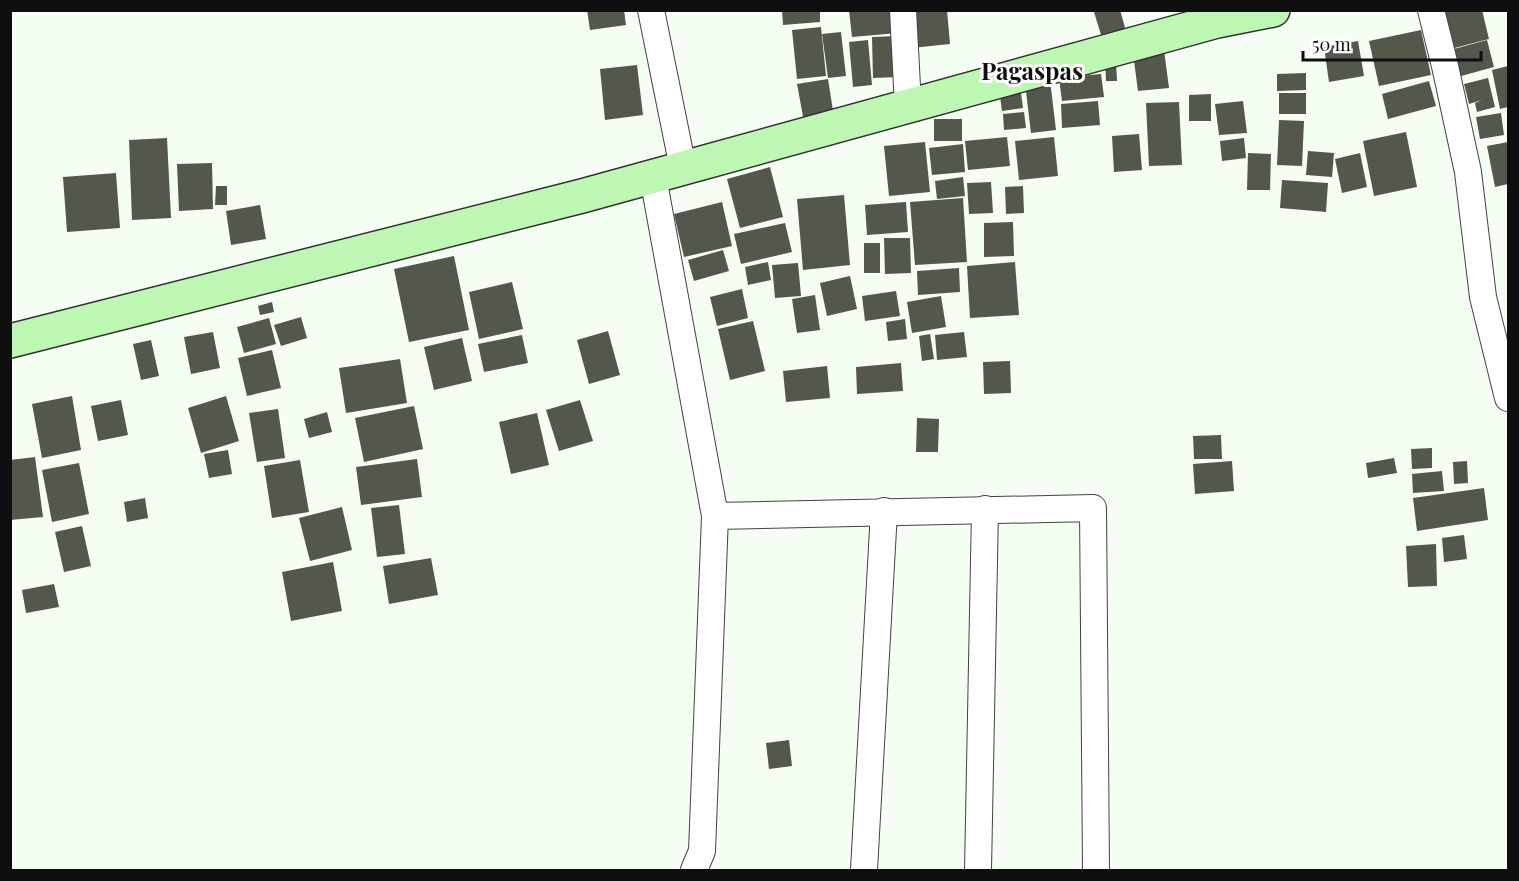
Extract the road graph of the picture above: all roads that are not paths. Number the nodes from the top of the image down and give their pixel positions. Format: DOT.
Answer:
graph roads {
  1 [pos="651,10"];
  2 [pos="903,10"];
  3 [pos="1273,10"];
  4 [pos="1431,10"];
  5 [pos="1215,16"];
  6 [pos="908,106"];
  7 [pos="668,172"];
  8 [pos="10,341"];
  9 [pos="1509,398"];
  10 [pos="985,509"];
  11 [pos="884,511"];
  12 [pos="715,516"];
  13 [pos="694,870"];
  14 [pos="864,870"];
  15 [pos="978,870"];
  16 [pos="1096,870"];
  1 -- 7 [label="street"];
  2 -- 6 [label="street"];
  3 -- 5 [label="main road"];
  4 -- 9 [label="street"];
  5 -- 6 [label="main road"];
  6 -- 7 [label="main road"];
  7 -- 8 [label="main road"];
  7 -- 12 [label="street"];
  10 -- 11 [label="street"];
  10 -- 15 [label="street"];
  10 -- 16 [label="street"];
  11 -- 12 [label="street"];
  11 -- 14 [label="street"];
  12 -- 13 [label="street"];
}
